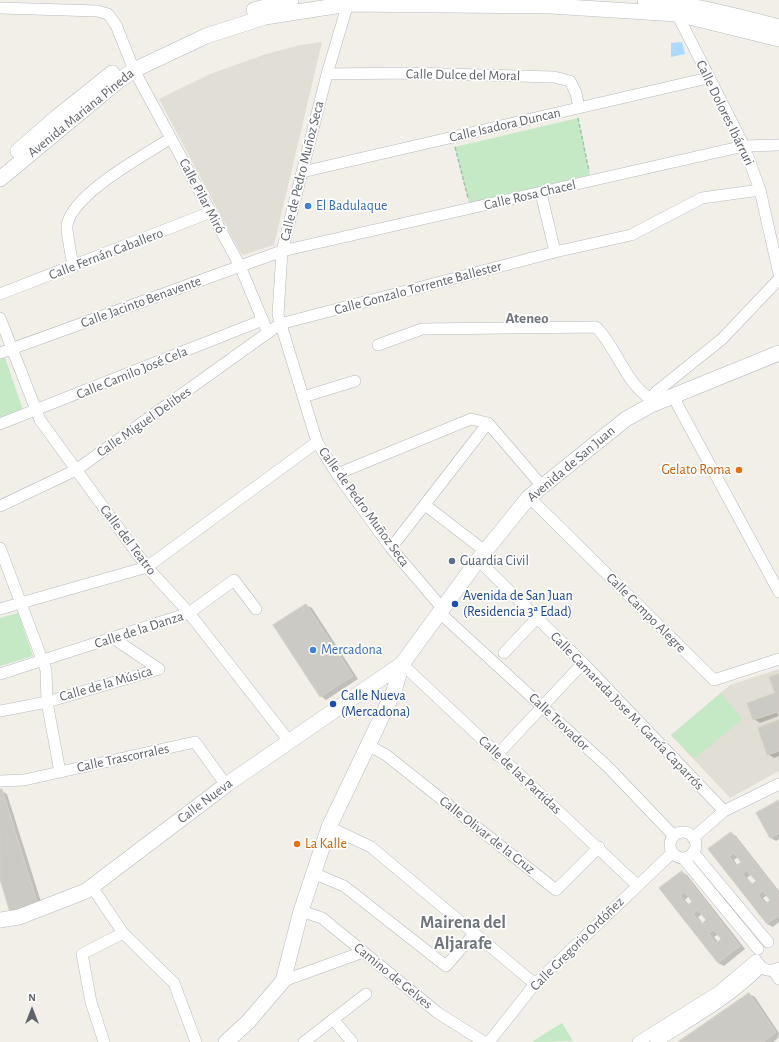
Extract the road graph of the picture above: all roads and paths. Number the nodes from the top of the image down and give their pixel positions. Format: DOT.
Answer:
graph roads {
  1 [pos="291,0"];
  2 [pos="644,0"];
  3 [pos="348,2"];
  4 [pos="0,8"];
  5 [pos="674,8"];
  6 [pos="779,27"];
  7 [pos="779,39"];
  8 [pos="133,65"];
  9 [pos="326,74"];
  10 [pos="708,78"];
  11 [pos="579,108"];
  12 [pos="171,138"];
  13 [pos="453,138"];
  14 [pos="779,145"];
  15 [pos="744,146"];
  16 [pos="0,167"];
  17 [pos="302,172"];
  18 [pos="0,179"];
  19 [pos="592,181"];
  20 [pos="760,190"];
  21 [pos="541,193"];
  22 [pos="470,209"];
  23 [pos="211,212"];
  24 [pos="282,250"];
  25 [pos="555,252"];
  26 [pos="240,266"];
  27 [pos="73,267"];
  28 [pos="779,274"];
  29 [pos="779,278"];
  30 [pos="0,294"];
  31 [pos="0,318"];
  32 [pos="263,320"];
  33 [pos="280,324"];
  34 [pos="268,333"];
  35 [pos="378,344"];
  36 [pos="12,349"];
  37 [pos="0,353"];
  38 [pos="779,353"];
  39 [pos="675,375"];
  40 [pos="355,381"];
  41 [pos="679,394"];
  42 [pos="303,396"];
  43 [pos="651,402"];
  44 [pos="36,411"];
  45 [pos="488,423"];
  46 [pos="0,424"];
  47 [pos="317,442"];
  48 [pos="76,470"];
  49 [pos="338,474"];
  50 [pos="542,486"];
  51 [pos="529,497"];
  52 [pos="426,505"];
  53 [pos="0,506"];
  54 [pos="0,548"];
  55 [pos="391,548"];
  56 [pos="482,556"];
  57 [pos="147,567"];
  58 [pos="779,592"];
  59 [pos="21,603"];
  60 [pos="0,609"];
  61 [pos="256,609"];
  62 [pos="441,611"];
  63 [pos="189,613"];
  64 [pos="537,618"];
  65 [pos="113,638"];
  66 [pos="504,653"];
  67 [pos="779,659"];
  68 [pos="42,660"];
  69 [pos="583,663"];
  70 [pos="402,664"];
  71 [pos="0,674"];
  72 [pos="382,677"];
  73 [pos="396,683"];
  74 [pos="47,702"];
  75 [pos="542,706"];
  76 [pos="0,711"];
  77 [pos="289,741"];
  78 [pos="368,745"];
  79 [pos="497,755"];
  80 [pos="60,772"];
  81 [pos="0,781"];
  82 [pos="779,784"];
  83 [pos="226,785"];
  84 [pos="724,811"];
  85 [pos="329,827"];
  86 [pos="674,836"];
  87 [pos="693,838"];
  88 [pos="599,847"];
  89 [pos="693,852"];
  90 [pos="672,853"];
  91 [pos="683,858"];
  92 [pos="313,873"];
  93 [pos="637,885"];
  94 [pos="92,887"];
  95 [pos="302,911"];
  96 [pos="0,920"];
  97 [pos="123,933"];
  98 [pos="474,934"];
  99 [pos="776,944"];
  100 [pos="758,949"];
  101 [pos="363,952"];
  102 [pos="759,964"];
  103 [pos="777,972"];
  104 [pos="283,981"];
  105 [pos="535,984"];
  106 [pos="366,994"];
  107 [pos="333,1019"];
  108 [pos="104,1042"];
  109 [pos="196,1042"];
  110 [pos="226,1042"];
  111 [pos="304,1042"];
  112 [pos="352,1042"];
  113 [pos="484,1042"];
  114 [pos="489,1042"];
  115 [pos="638,1042"];
  116 [pos="656,1042"];
  1 -- 8 [label="street, Avenida Mariana Pineda"];
  2 -- 5 [label="street, Avenida Mariana Pineda"];
  3 -- 5 [label="street, Avenida Mariana Pineda"];
  3 -- 8 [label="street, Avenida Mariana Pineda"];
  3 -- 9 [label="street, Calle de Pedro Muñoz Seca"];
  4 -- 8 [label="street, Calle Pilar Miró"];
  5 -- 6 [label="street, Avenida Mariana Pineda"];
  5 -- 7 [label="street, Avenida Mariana Pineda"];
  5 -- 10 [label="street, Calle Dolores Ibárruri"];
  8 -- 12 [label="street, Calle Pilar Miró"];
  8 -- 16 [label="street, Avenida Mariana Pineda"];
  8 -- 18 [label="street, Avenida Mariana Pineda"];
  9 -- 11 [label="street, Calle Dulce del Moral"];
  9 -- 17 [label="street, Calle de Pedro Muñoz Seca"];
  10 -- 11 [label="street, Calle Isadora Duncan"];
  10 -- 15 [label="street, Calle Dolores Ibárruri"];
  11 -- 13 [label="street, Calle Isadora Duncan"];
  11 -- 19 [label="path"];
  12 -- 23 [label="street, Calle Pilar Miró"];
  12 -- 27 [label="street"];
  13 -- 17 [label="street, Calle Isadora Duncan"];
  13 -- 22 [label="path"];
  14 -- 15 [label="street, Calle Rosa Chacel"];
  15 -- 19 [label="street, Calle Rosa Chacel"];
  15 -- 20 [label="street, Calle Dolores Ibárruri"];
  17 -- 24 [label="street, Calle de Pedro Muñoz Seca"];
  19 -- 21 [label="street, Calle Rosa Chacel"];
  20 -- 25 [label="street, Calle Gonzalo Torrente Ballester"];
  20 -- 28 [label="street, Calle Dolores Ibárruri"];
  21 -- 22 [label="street, Calle Rosa Chacel"];
  21 -- 25 [label="street"];
  22 -- 24 [label="street, Calle Rosa Chacel"];
  23 -- 26 [label="street, Calle Pilar Miró"];
  23 -- 27 [label="street, Calle Fernán Caballero"];
  24 -- 26 [label="street, Calle Jacinto Benavente"];
  24 -- 33 [label="street, Calle de Pedro Muñoz Seca"];
  25 -- 33 [label="street, Calle Gonzalo Torrente Ballester"];
  26 -- 32 [label="street, Calle Pilar Miró"];
  26 -- 36 [label="street, Calle Jacinto Benavente"];
  27 -- 30 [label="street, Calle Fernán Caballero"];
  29 -- 39 [label="street"];
  31 -- 36 [label="street, Calle del Teatro"];
  32 -- 34 [label="street, Calle Pilar Miró"];
  32 -- 44 [label="street, Calle Camilo José Cela"];
  33 -- 34 [label="street, Calle Miguel Delibes"];
  33 -- 42 [label="street, Calle de Pedro Muñoz Seca"];
  34 -- 48 [label="street, Calle Miguel Delibes"];
  35 -- 43 [label="street"];
  36 -- 37 [label="street, Calle Jacinto Benavente"];
  36 -- 44 [label="street, Calle del Teatro"];
  38 -- 41 [label="street, Avenida de San Juan"];
  39 -- 41 [label="street"];
  39 -- 43 [label="street"];
  40 -- 42 [label="street"];
  41 -- 43 [label="street, Avenida de San Juan"];
  41 -- 58 [label="street"];
  42 -- 47 [label="street, Calle de Pedro Muñoz Seca"];
  43 -- 50 [label="street, Avenida de San Juan"];
  44 -- 46 [label="street, Calle Camilo José Cela"];
  44 -- 48 [label="street, Calle del Teatro"];
  45 -- 49 [label="street"];
  45 -- 50 [label="street"];
  45 -- 52 [label="street"];
  47 -- 49 [label="street, Calle de Pedro Muñoz Seca"];
  47 -- 57 [label="street"];
  48 -- 53 [label="street, Calle Miguel Delibes"];
  48 -- 57 [label="street, Calle del Teatro"];
  49 -- 55 [label="street, Calle de Pedro Muñoz Seca"];
  50 -- 51 [label="street, Avenida de San Juan"];
  51 -- 56 [label="street, Avenida de San Juan"];
  51 -- 67 [label="street, Calle Campo Alegre"];
  52 -- 55 [label="street"];
  52 -- 56 [label="street, Calle Camarada Jose M. García Caparrós"];
  54 -- 59 [label="street"];
  55 -- 62 [label="street, Calle de Pedro Muñoz Seca"];
  56 -- 62 [label="street, Avenida de San Juan"];
  56 -- 64 [label="street, Calle Camarada Jose M. García Caparrós"];
  57 -- 59 [label="street"];
  57 -- 63 [label="street, Calle del Teatro"];
  59 -- 60 [label="street"];
  59 -- 68 [label="street"];
  61 -- 63 [label="street, Calle de la Danza"];
  62 -- 70 [label="street, Avenida de San Juan"];
  62 -- 75 [label="street, Calle Trovador"];
  63 -- 65 [label="street, Calle de la Danza"];
  63 -- 77 [label="street, Calle del Teatro"];
  64 -- 66 [label="street"];
  64 -- 69 [label="street, Calle Camarada Jose M. García Caparrós"];
  65 -- 68 [label="street, Calle de la Danza"];
  65 -- 74 [label="street, Calle de la Música"];
  68 -- 71 [label="street, Calle de la Danza"];
  68 -- 74 [label="street"];
  69 -- 75 [label="street"];
  69 -- 84 [label="street, Calle Camarada Jose M. García Caparrós"];
  70 -- 72 [label="street, Calle Nueva"];
  70 -- 73 [label="street"];
  70 -- 79 [label="street, Calle de las Partidas"];
  72 -- 73 [label="street"];
  72 -- 77 [label="street, Calle Nueva"];
  73 -- 78 [label="street"];
  74 -- 76 [label="street, Calle de la Música"];
  74 -- 80 [label="street"];
  75 -- 79 [label="street"];
  75 -- 86 [label="street, Calle Trovador"];
  77 -- 83 [label="street, Calle Nueva"];
  78 -- 85 [label="street"];
  78 -- 88 [label="street, Calle Olivar de la Cruz"];
  79 -- 88 [label="street, Calle de las Partidas"];
  80 -- 81 [label="street, Calle Trascorrales"];
  80 -- 83 [label="street, Calle Trascorrales"];
  82 -- 84 [label="street"];
  83 -- 94 [label="street, Calle Nueva"];
  84 -- 87 [label="street"];
  85 -- 92 [label="street"];
  85 -- 98 [label="street"];
  86 -- 87 [label="street"];
  86 -- 90 [label="street"];
  87 -- 89 [label="street"];
  88 -- 93 [label="street, Calle de las Partidas"];
  89 -- 91 [label="street"];
  89 -- 99 [label="street"];
  90 -- 91 [label="street"];
  90 -- 93 [label="street, Calle Gregorio Ordóñez"];
  91 -- 100 [label="street"];
  92 -- 95 [label="street"];
  92 -- 98 [label="street"];
  93 -- 105 [label="street, Calle Gregorio Ordóñez"];
  94 -- 96 [label="street, Calle Nueva"];
  94 -- 97 [label="street"];
  95 -- 101 [label="street, Camino de Gelves"];
  95 -- 104 [label="street"];
  97 -- 108 [label="street"];
  97 -- 109 [label="street"];
  98 -- 105 [label="street"];
  99 -- 100 [label="street"];
  100 -- 102 [label="street"];
  101 -- 104 [label="street"];
  101 -- 113 [label="street, Camino de Gelves"];
  102 -- 103 [label="street"];
  102 -- 115 [label="street"];
  102 -- 116 [label="street"];
  104 -- 110 [label="street"];
  105 -- 114 [label="street, Calle Gregorio Ordóñez"];
  106 -- 107 [label="street"];
  107 -- 111 [label="street"];
  107 -- 112 [label="street"];
}
